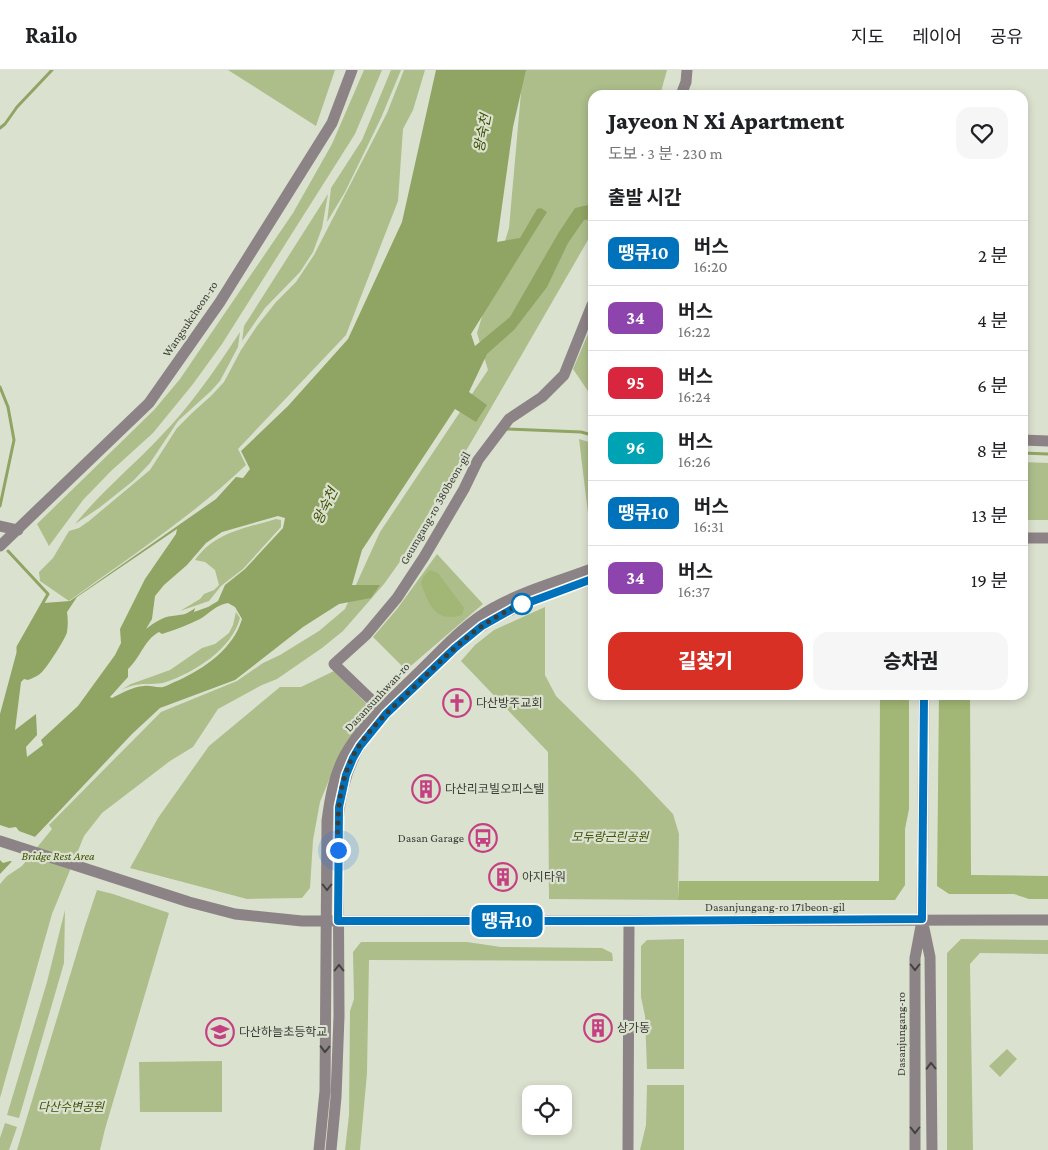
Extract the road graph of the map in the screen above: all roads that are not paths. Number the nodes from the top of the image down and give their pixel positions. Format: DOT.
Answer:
graph roads {
  1 [pos="352,70"];
  2 [pos="687,70"];
  3 [pos="683,90"];
  4 [pos="588,315"];
  5 [pos="1028,440"];
  6 [pos="1048,441"];
  7 [pos="2,526"];
  8 [pos="18,530"];
  9 [pos="1028,538"];
  10 [pos="1048,538"];
  11 [pos="0,546"];
  12 [pos="588,571"];
  13 [pos="588,580"];
  14 [pos="924,700"];
  15 [pos="384,712"];
  16 [pos="0,841"];
  17 [pos="922,919"];
  18 [pos="1048,920"];
  19 [pos="333,921"];
  20 [pos="629,921"];
  21 [pos="319,1150"];
  22 [pos="331,1150"];
  23 [pos="628,1150"];
  24 [pos="915,1150"];
  25 [pos="932,1150"];
  1 -- 8 [label="street, Wangsukcheon-ro"];
  2 -- 3 [label="street"];
  4 -- 15 [label="street, Geumgang-ro 380beon-gil"];
  5 -- 6 [label="street"];
  7 -- 8 [label="street"];
  8 -- 11 [label="street, Wangsukcheon-ro"];
  9 -- 10 [label="street"];
  12 -- 15 [label="street, Dasansunhwan-ro"];
  13 -- 15 [label="street, Dasansunhwan-ro"];
  14 -- 17 [label="street, Dasanjungang-ro"];
  15 -- 19 [label="street, Dasansunhwan-ro"];
  16 -- 19 [label="street, Dasanjungang-ro 171beon-gil"];
  17 -- 18 [label="street, Dasanjungang-ro 171beon-gil"];
  17 -- 20 [label="street, Dasanjungang-ro 171beon-gil"];
  17 -- 24 [label="street, Dasanjungang-ro, one-way"];
  25 -- 17 [label="street, Dasanjungang-ro, one-way"];
  19 -- 20 [label="street, Dasanjungang-ro 171beon-gil"];
  19 -- 21 [label="street, Dasansunhwan-ro, one-way"];
  22 -- 19 [label="street, Dasansunhwan-ro, one-way"];
  20 -- 23 [label="street"];
}
